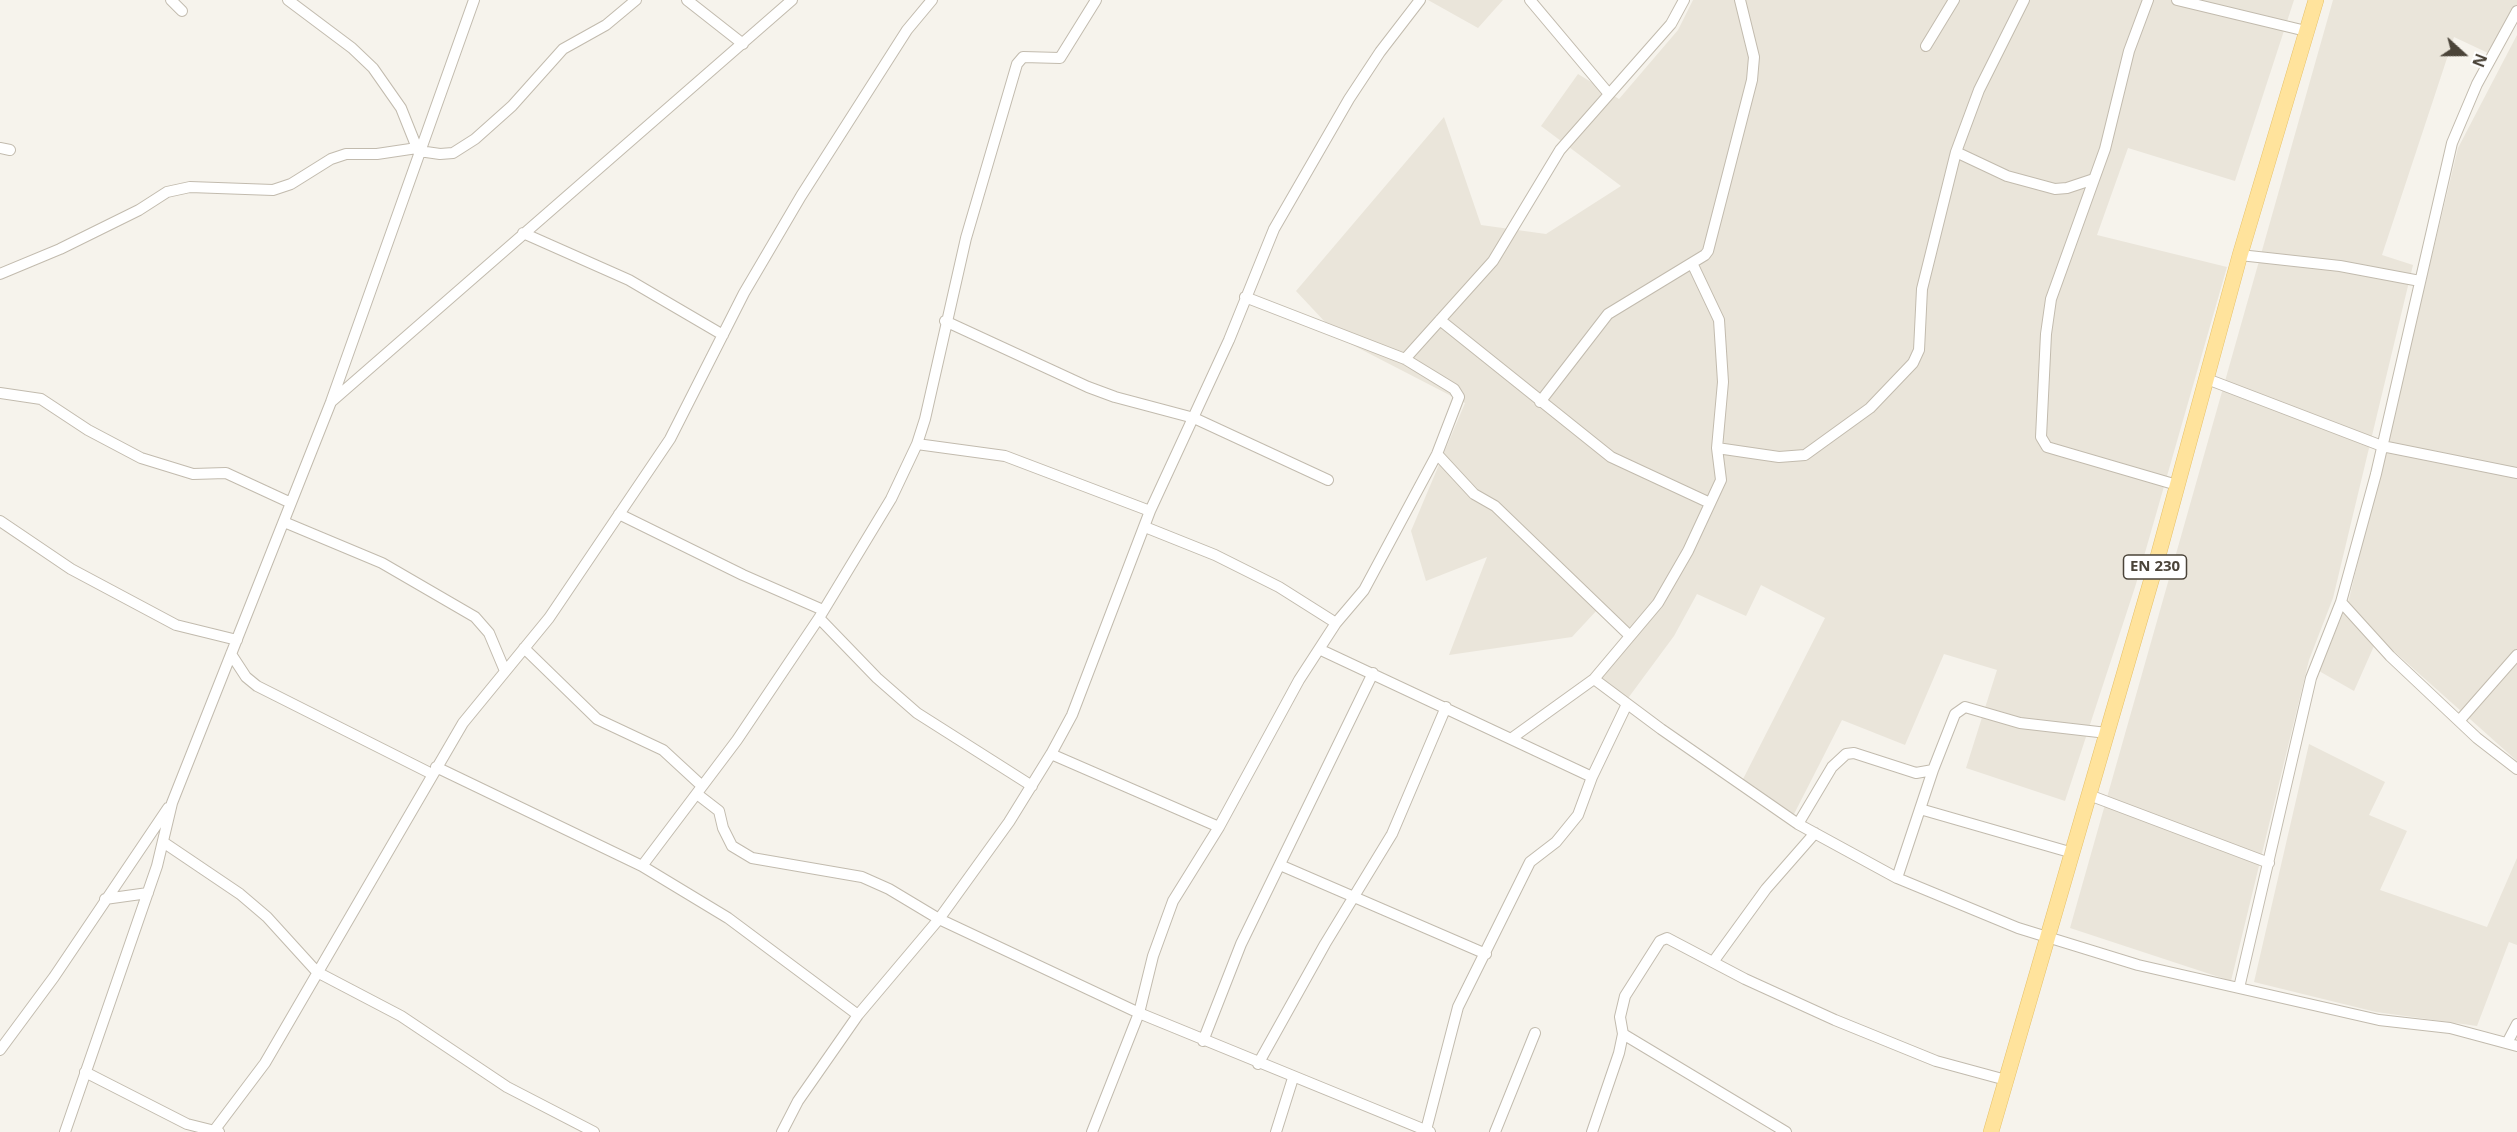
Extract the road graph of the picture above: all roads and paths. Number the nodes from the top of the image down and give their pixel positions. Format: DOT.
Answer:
graph roads {
  1 [pos="171,0"];
  2 [pos="288,0"];
  3 [pos="474,0"];
  4 [pos="636,0"];
  5 [pos="687,0"];
  6 [pos="792,0"];
  7 [pos="932,0"];
  8 [pos="1096,0"];
  9 [pos="1420,0"];
  10 [pos="1530,0"];
  11 [pos="1684,0"];
  12 [pos="1740,0"];
  13 [pos="1954,0"];
  14 [pos="2024,0"];
  15 [pos="2148,0"];
  16 [pos="2176,0"];
  17 [pos="2316,0"];
  18 [pos="182,11"];
  19 [pos="2517,11"];
  20 [pos="2306,31"];
  21 [pos="743,44"];
  22 [pos="1926,46"];
  23 [pos="1609,94"];
  24 [pos="418,149"];
  25 [pos="1956,152"];
  26 [pos="2094,179"];
  27 [pos="523,233"];
  28 [pos="2240,255"];
  29 [pos="1692,263"];
  30 [pos="0,274"];
  31 [pos="2420,281"];
  32 [pos="1245,297"];
  33 [pos="1440,320"];
  34 [pos="945,321"];
  35 [pos="723,335"];
  36 [pos="1405,359"];
  37 [pos="2207,379"];
  38 [pos="0,393"];
  39 [pos="331,402"];
  40 [pos="1540,402"];
  41 [pos="1194,418"];
  42 [pos="917,444"];
  43 [pos="2382,446"];
  44 [pos="1718,448"];
  45 [pos="1437,454"];
  46 [pos="2517,473"];
  47 [pos="1328,480"];
  48 [pos="2177,485"];
  49 [pos="291,503"];
  50 [pos="1710,503"];
  51 [pos="1150,511"];
  52 [pos="619,514"];
  53 [pos="0,521"];
  54 [pos="284,522"];
  55 [pos="1145,527"];
  56 [pos="2341,602"];
  57 [pos="821,614"];
  58 [pos="1336,623"];
  59 [pos="1630,636"];
  60 [pos="237,640"];
  61 [pos="524,648"];
  62 [pos="1321,650"];
  63 [pos="231,654"];
  64 [pos="2517,655"];
  65 [pos="505,671"];
  66 [pos="1372,674"];
  67 [pos="1594,678"];
  68 [pos="1627,704"];
  69 [pos="1446,707"];
  70 [pos="2459,721"];
  71 [pos="2108,733"];
  72 [pos="1512,738"];
  73 [pos="1051,754"];
  74 [pos="2517,769"];
  75 [pos="1932,770"];
  76 [pos="434,771"];
  77 [pos="1592,777"];
  78 [pos="1032,786"];
  79 [pos="700,790"];
  80 [pos="2090,795"];
  81 [pos="172,803"];
  82 [pos="1920,809"];
  83 [pos="1798,824"];
  84 [pos="1220,827"];
  85 [pos="1815,833"];
  86 [pos="163,842"];
  87 [pos="2073,853"];
  88 [pos="2269,863"];
  89 [pos="1280,865"];
  90 [pos="642,866"];
  91 [pos="1897,878"];
  92 [pos="148,892"];
  93 [pos="1354,895"];
  94 [pos="105,899"];
  95 [pos="939,919"];
  96 [pos="2049,936"];
  97 [pos="1486,954"];
  98 [pos="1713,962"];
  99 [pos="317,972"];
  100 [pos="2239,988"];
  101 [pos="1139,1013"];
  102 [pos="858,1015"];
  103 [pos="2517,1024"];
  104 [pos="1534,1033"];
  105 [pos="1623,1034"];
  106 [pos="1203,1041"];
  107 [pos="2512,1045"];
  108 [pos="0,1050"];
  109 [pos="1258,1064"];
  110 [pos="86,1072"];
  111 [pos="1293,1078"];
  112 [pos="2006,1080"];
  113 [pos="216,1131"];
  114 [pos="1428,1131"];
  115 [pos="65,1132"];
  116 [pos="594,1132"];
  117 [pos="782,1132"];
  118 [pos="1092,1132"];
  119 [pos="1276,1132"];
  120 [pos="1495,1132"];
  121 [pos="1592,1132"];
  122 [pos="1786,1132"];
  123 [pos="1991,1132"];
  1 -- 18 [label="street"];
  2 -- 24 [label="street"];
  3 -- 24 [label="street"];
  4 -- 24 [label="street"];
  5 -- 21 [label="street"];
  6 -- 21 [label="street"];
  7 -- 35 [label="street"];
  8 -- 34 [label="street"];
  9 -- 32 [label="street"];
  10 -- 23 [label="street"];
  11 -- 23 [label="street"];
  12 -- 29 [label="street"];
  13 -- 22 [label="street"];
  14 -- 25 [label="street"];
  15 -- 26 [label="street"];
  16 -- 20 [label="street"];
  17 -- 20 [label="main road, EN 230"];
  19 -- 31 [label="street"];
  20 -- 28 [label="main road, EN 230"];
  21 -- 27 [label="street"];
  23 -- 33 [label="street"];
  24 -- 30 [label="street"];
  24 -- 39 [label="street"];
  25 -- 26 [label="street"];
  25 -- 44 [label="street"];
  26 -- 48 [label="street"];
  27 -- 35 [label="street"];
  27 -- 39 [label="street"];
  28 -- 31 [label="street"];
  28 -- 37 [label="main road, EN 230"];
  29 -- 40 [label="street"];
  29 -- 44 [label="street"];
  31 -- 43 [label="street"];
  32 -- 36 [label="street"];
  32 -- 41 [label="street"];
  33 -- 36 [label="street"];
  33 -- 40 [label="street"];
  34 -- 41 [label="street"];
  34 -- 42 [label="street"];
  35 -- 52 [label="street"];
  36 -- 45 [label="street"];
  37 -- 43 [label="street"];
  37 -- 48 [label="main road, EN 230"];
  38 -- 49 [label="street"];
  39 -- 49 [label="street"];
  40 -- 50 [label="street"];
  41 -- 47 [label="street"];
  41 -- 51 [label="street"];
  42 -- 51 [label="street"];
  42 -- 57 [label="street"];
  43 -- 46 [label="street"];
  43 -- 56 [label="street"];
  44 -- 50 [label="street"];
  45 -- 58 [label="street"];
  45 -- 59 [label="street"];
  48 -- 71 [label="main road, EN 230"];
  49 -- 54 [label="street"];
  50 -- 59 [label="street"];
  51 -- 55 [label="street"];
  52 -- 57 [label="street"];
  52 -- 61 [label="street"];
  53 -- 60 [label="street"];
  54 -- 60 [label="street"];
  54 -- 65 [label="street"];
  55 -- 58 [label="street"];
  55 -- 73 [label="street"];
  56 -- 70 [label="street"];
  56 -- 88 [label="street"];
  57 -- 78 [label="street"];
  57 -- 79 [label="street"];
  58 -- 62 [label="street"];
  59 -- 67 [label="street"];
  60 -- 63 [label="street"];
  61 -- 65 [label="street"];
  61 -- 79 [label="street"];
  62 -- 66 [label="street"];
  62 -- 84 [label="street"];
  63 -- 76 [label="street"];
  63 -- 81 [label="street"];
  64 -- 70 [label="street"];
  65 -- 76 [label="street"];
  66 -- 69 [label="street"];
  66 -- 89 [label="street"];
  67 -- 68 [label="street"];
  67 -- 72 [label="street"];
  68 -- 77 [label="street"];
  68 -- 83 [label="street"];
  69 -- 72 [label="street"];
  69 -- 93 [label="street"];
  70 -- 74 [label="street"];
  71 -- 75 [label="street"];
  71 -- 80 [label="main road, EN 230"];
  72 -- 77 [label="street"];
  73 -- 78 [label="street"];
  73 -- 84 [label="street"];
  75 -- 82 [label="street"];
  75 -- 83 [label="street"];
  76 -- 90 [label="street"];
  76 -- 99 [label="street"];
  77 -- 97 [label="street"];
  78 -- 95 [label="street"];
  79 -- 90 [label="street"];
  79 -- 95 [label="street"];
  80 -- 87 [label="main road, EN 230"];
  80 -- 88 [label="street"];
  81 -- 86 [label="street"];
  81 -- 94 [label="street"];
  82 -- 87 [label="street"];
  82 -- 91 [label="street"];
  83 -- 85 [label="street"];
  84 -- 101 [label="street"];
  85 -- 91 [label="street"];
  85 -- 98 [label="street"];
  86 -- 92 [label="street"];
  86 -- 99 [label="street"];
  87 -- 96 [label="main road, EN 230"];
  88 -- 100 [label="street"];
  89 -- 93 [label="street"];
  89 -- 106 [label="street"];
  90 -- 102 [label="street"];
  91 -- 96 [label="street"];
  92 -- 94 [label="street"];
  92 -- 110 [label="street"];
  93 -- 97 [label="street"];
  93 -- 109 [label="street"];
  94 -- 108 [label="street"];
  95 -- 101 [label="street"];
  95 -- 102 [label="street"];
  96 -- 100 [label="street"];
  96 -- 112 [label="main road, EN 230"];
  97 -- 114 [label="street"];
  98 -- 105 [label="street"];
  98 -- 112 [label="street"];
  99 -- 113 [label="street"];
  99 -- 116 [label="street"];
  100 -- 107 [label="street"];
  101 -- 106 [label="street"];
  101 -- 118 [label="street"];
  102 -- 117 [label="street"];
  103 -- 107 [label="street"];
  104 -- 120 [label="street"];
  105 -- 121 [label="street"];
  105 -- 122 [label="street"];
  106 -- 109 [label="street"];
  109 -- 111 [label="street"];
  110 -- 113 [label="street"];
  110 -- 115 [label="street"];
  111 -- 114 [label="street"];
  111 -- 119 [label="street"];
  112 -- 123 [label="main road, EN 230"];
}
